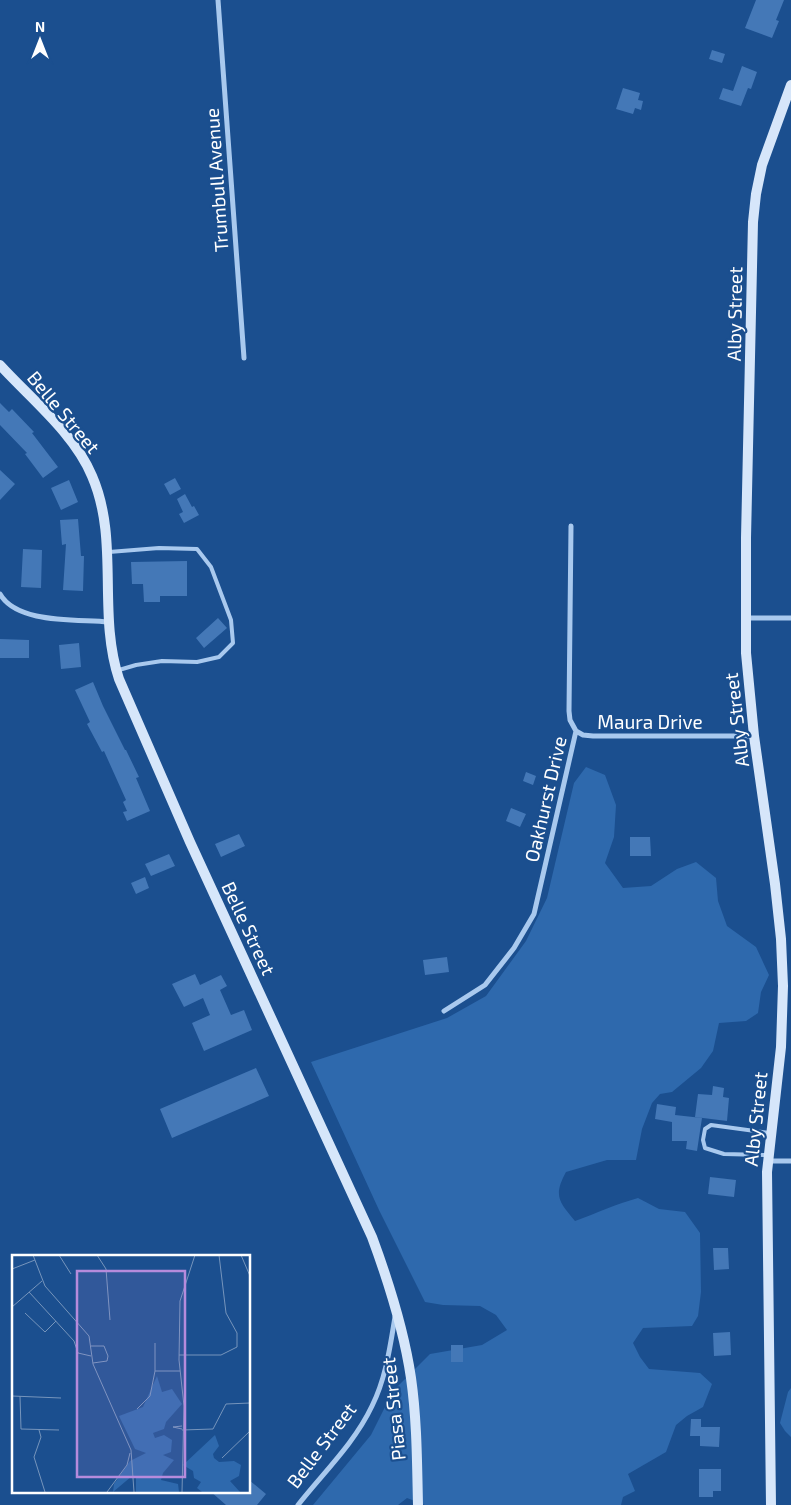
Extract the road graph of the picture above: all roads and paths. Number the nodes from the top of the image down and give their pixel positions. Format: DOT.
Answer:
graph roads {
  1 [pos="218,0"];
  2 [pos="791,85"];
  3 [pos="244,358"];
  4 [pos="0,365"];
  5 [pos="571,526"];
  6 [pos="107,552"];
  7 [pos="0,594"];
  8 [pos="745,618"];
  9 [pos="791,618"];
  10 [pos="108,622"];
  11 [pos="116,671"];
  12 [pos="576,731"];
  13 [pos="754,736"];
  14 [pos="444,1011"];
  15 [pos="770,1133"];
  16 [pos="768,1158"];
  17 [pos="791,1161"];
  18 [pos="396,1311"];
  19 [pos="298,1505"];
  20 [pos="418,1505"];
  21 [pos="771,1505"];
  1 -- 3 [label="street, Trumbull Avenue"];
  2 -- 8 [label="street, Alby Street"];
  4 -- 6 [label="street, Belle Street"];
  5 -- 12 [label="street, Oakhurst Drive"];
  6 -- 10 [label="street, Belle Street"];
  6 -- 11 [label="lane"];
  7 -- 10 [label="street"];
  8 -- 9 [label="street"];
  8 -- 13 [label="street, Alby Street"];
  10 -- 11 [label="street, Belle Street"];
  11 -- 18 [label="street, Belle Street"];
  12 -- 13 [label="street, Maura Drive"];
  12 -- 14 [label="street, Oakhurst Drive"];
  13 -- 15 [label="street, Alby Street"];
  15 -- 16 [label="street, Alby Street"];
  15 -- 16 [label="lane"];
  16 -- 17 [label="street"];
  16 -- 21 [label="street, Alby Street"];
  18 -- 19 [label="street, Belle Street"];
  18 -- 20 [label="street, Piasa Street"];
}
